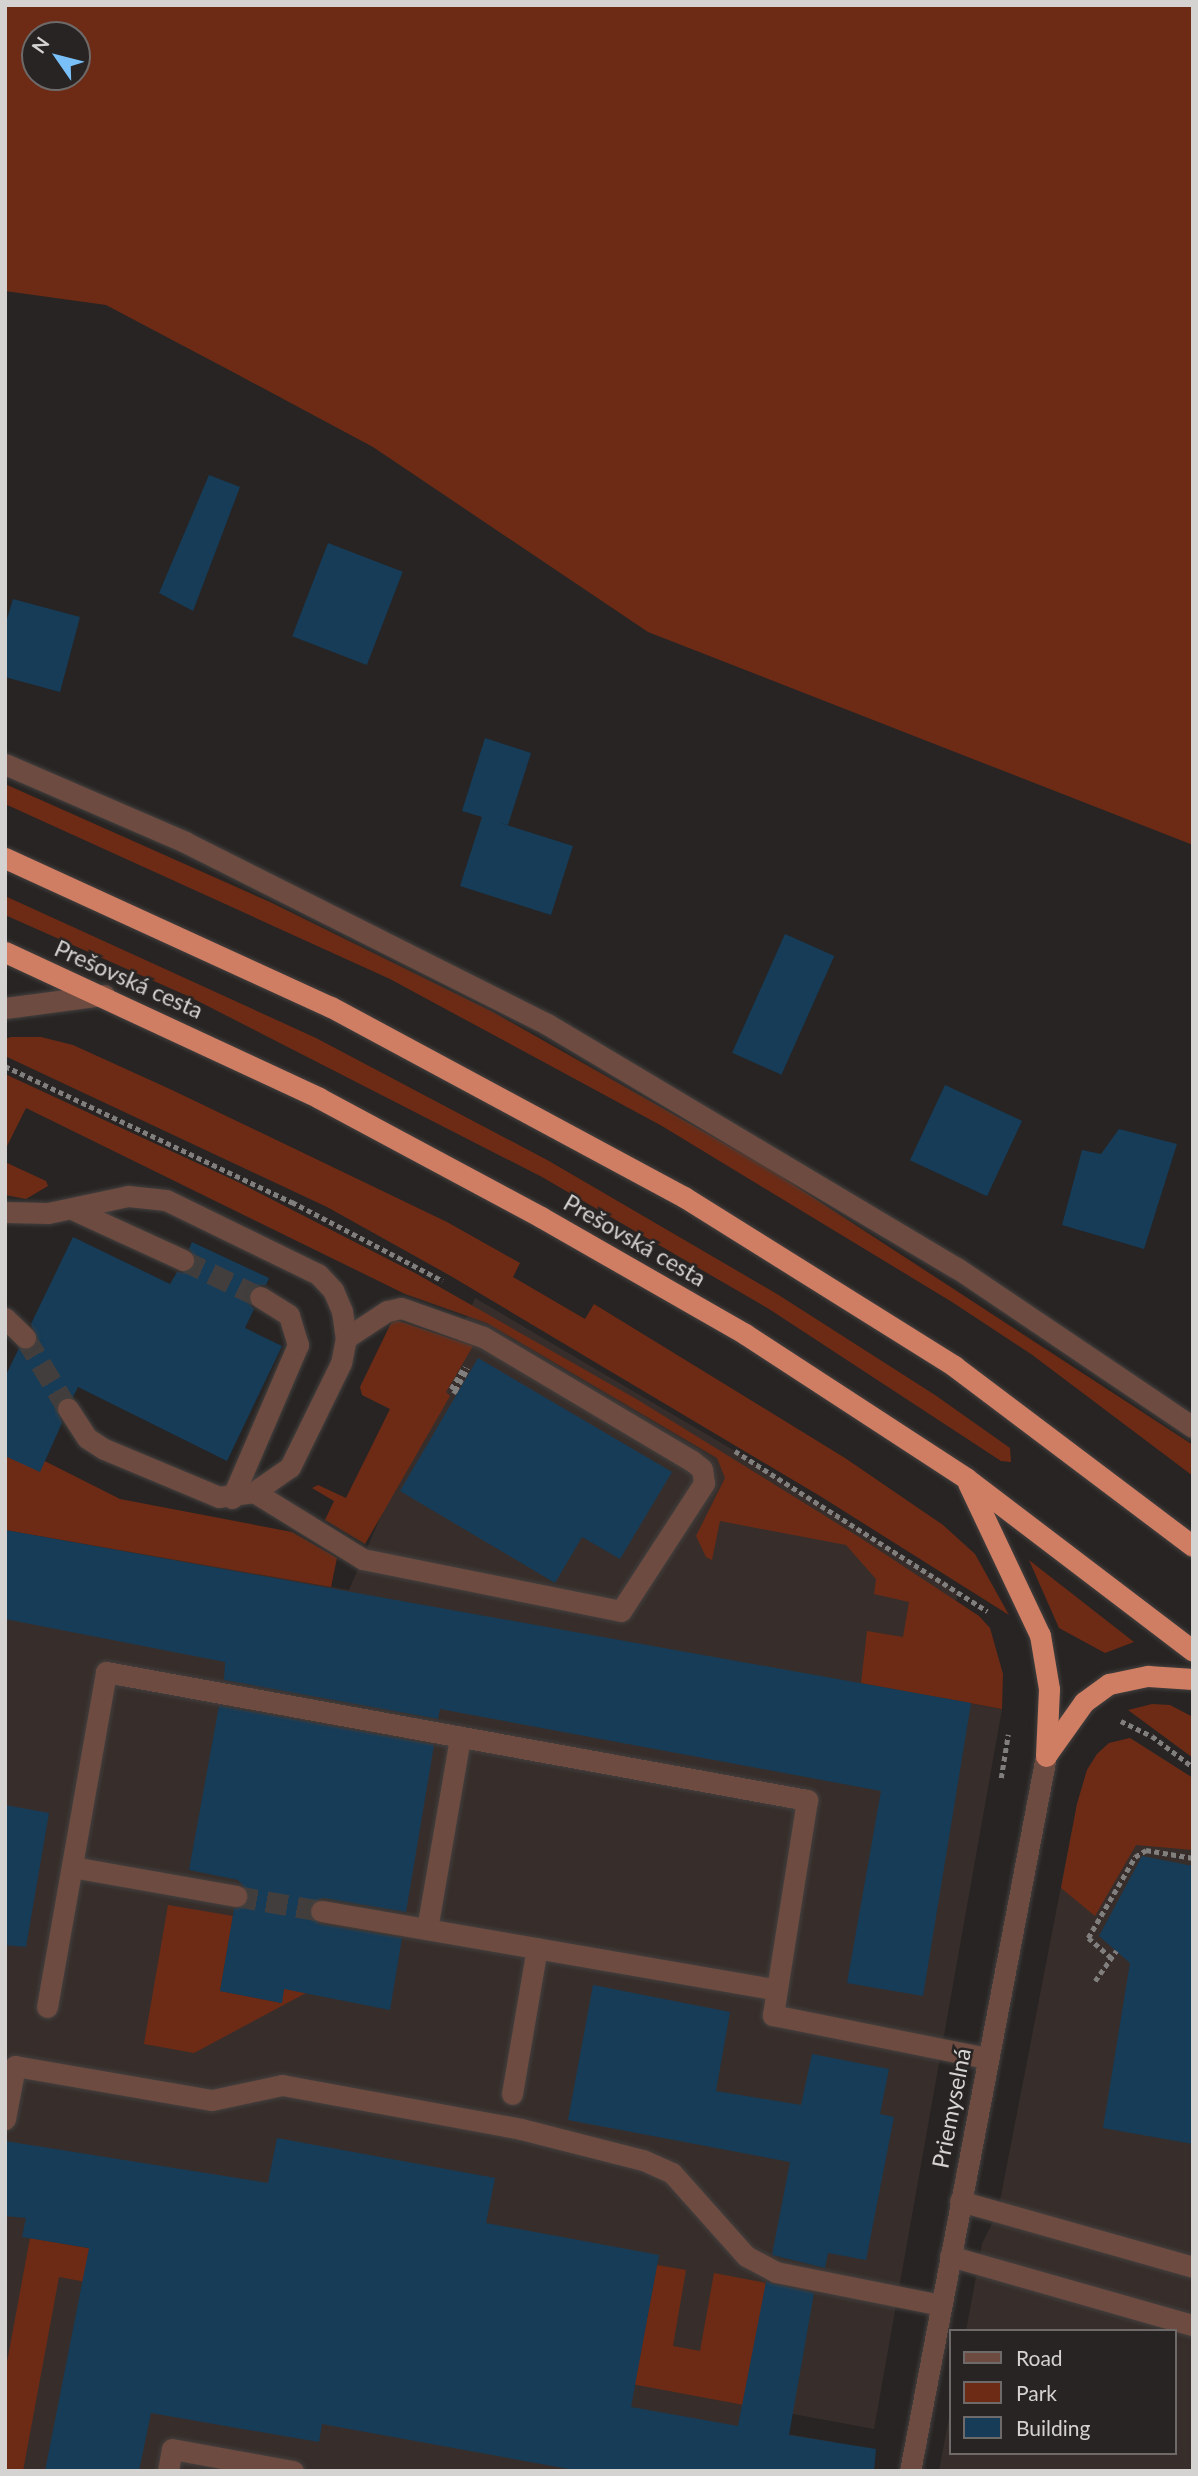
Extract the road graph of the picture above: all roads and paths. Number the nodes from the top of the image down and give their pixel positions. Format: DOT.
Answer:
graph roads {
  1 [pos="5,764"];
  2 [pos="5,858"];
  3 [pos="5,952"];
  4 [pos="104,995"];
  5 [pos="5,1008"];
  6 [pos="5,1066"];
  7 [pos="74,1210"];
  8 [pos="5,1212"];
  9 [pos="183,1260"];
  10 [pos="451,1285"];
  11 [pos="260,1297"];
  12 [pos="5,1318"];
  13 [pos="24,1337"];
  14 [pos="346,1338"];
  15 [pos="68,1409"];
  16 [pos="1193,1427"];
  17 [pos="728,1447"];
  18 [pos="966,1478"];
  19 [pos="254,1492"];
  20 [pos="232,1498"];
  21 [pos="1193,1546"];
  22 [pos="996,1619"];
  23 [pos="1193,1651"];
  24 [pos="1193,1679"];
  25 [pos="1008,1730"];
  26 [pos="460,1737"];
  27 [pos="1046,1756"];
  28 [pos="1000,1791"];
  29 [pos="1193,1858"];
  30 [pos="72,1867"];
  31 [pos="236,1896"];
  32 [pos="321,1911"];
  33 [pos="427,1929"];
  34 [pos="537,1948"];
  35 [pos="1116,1951"];
  36 [pos="1111,1958"];
  37 [pos="1095,1981"];
  38 [pos="776,1990"];
  39 [pos="47,2007"];
  40 [pos="987,2058"];
  41 [pos="512,2094"];
  42 [pos="5,2119"];
  43 [pos="960,2200"];
  44 [pos="950,2256"];
  45 [pos="1193,2267"];
  46 [pos="941,2305"];
  47 [pos="1193,2325"];
  48 [pos="168,2471"];
  49 [pos="293,2471"];
  50 [pos="910,2471"];
  1 -- 16 [label="street"];
  2 -- 21 [label="highway"];
  3 -- 4 [label="highway, Prešovská cesta"];
  4 -- 5 [label="street"];
  4 -- 18 [label="highway, Prešovská cesta"];
  6 -- 10 [label="path"];
  7 -- 8 [label="street"];
  7 -- 9 [label="street"];
  7 -- 14 [label="street"];
  11 -- 20 [label="street"];
  12 -- 13 [label="street"];
  14 -- 19 [label="street"];
  14 -- 19 [label="street"];
  15 -- 20 [label="street"];
  17 -- 22 [label="path"];
  18 -- 23 [label="highway, Prešovská cesta"];
  18 -- 27 [label="highway"];
  19 -- 20 [label="street"];
  24 -- 27 [label="highway"];
  25 -- 28 [label="path"];
  26 -- 30 [label="street"];
  26 -- 33 [label="street"];
  26 -- 38 [label="street"];
  27 -- 40 [label="street, Priemyselná"];
  29 -- 36 [label="path"];
  30 -- 31 [label="street"];
  30 -- 39 [label="street"];
  32 -- 33 [label="street"];
  33 -- 34 [label="street"];
  34 -- 38 [label="street"];
  34 -- 41 [label="street"];
  35 -- 36 [label="path"];
  36 -- 37 [label="path"];
  38 -- 40 [label="street"];
  40 -- 43 [label="street, Priemyselná"];
  42 -- 46 [label="street"];
  43 -- 44 [label="street, Priemyselná"];
  43 -- 45 [label="street"];
  44 -- 46 [label="street, Priemyselná"];
  44 -- 47 [label="street"];
  46 -- 50 [label="street, Priemyselná"];
  48 -- 49 [label="street"];
}
